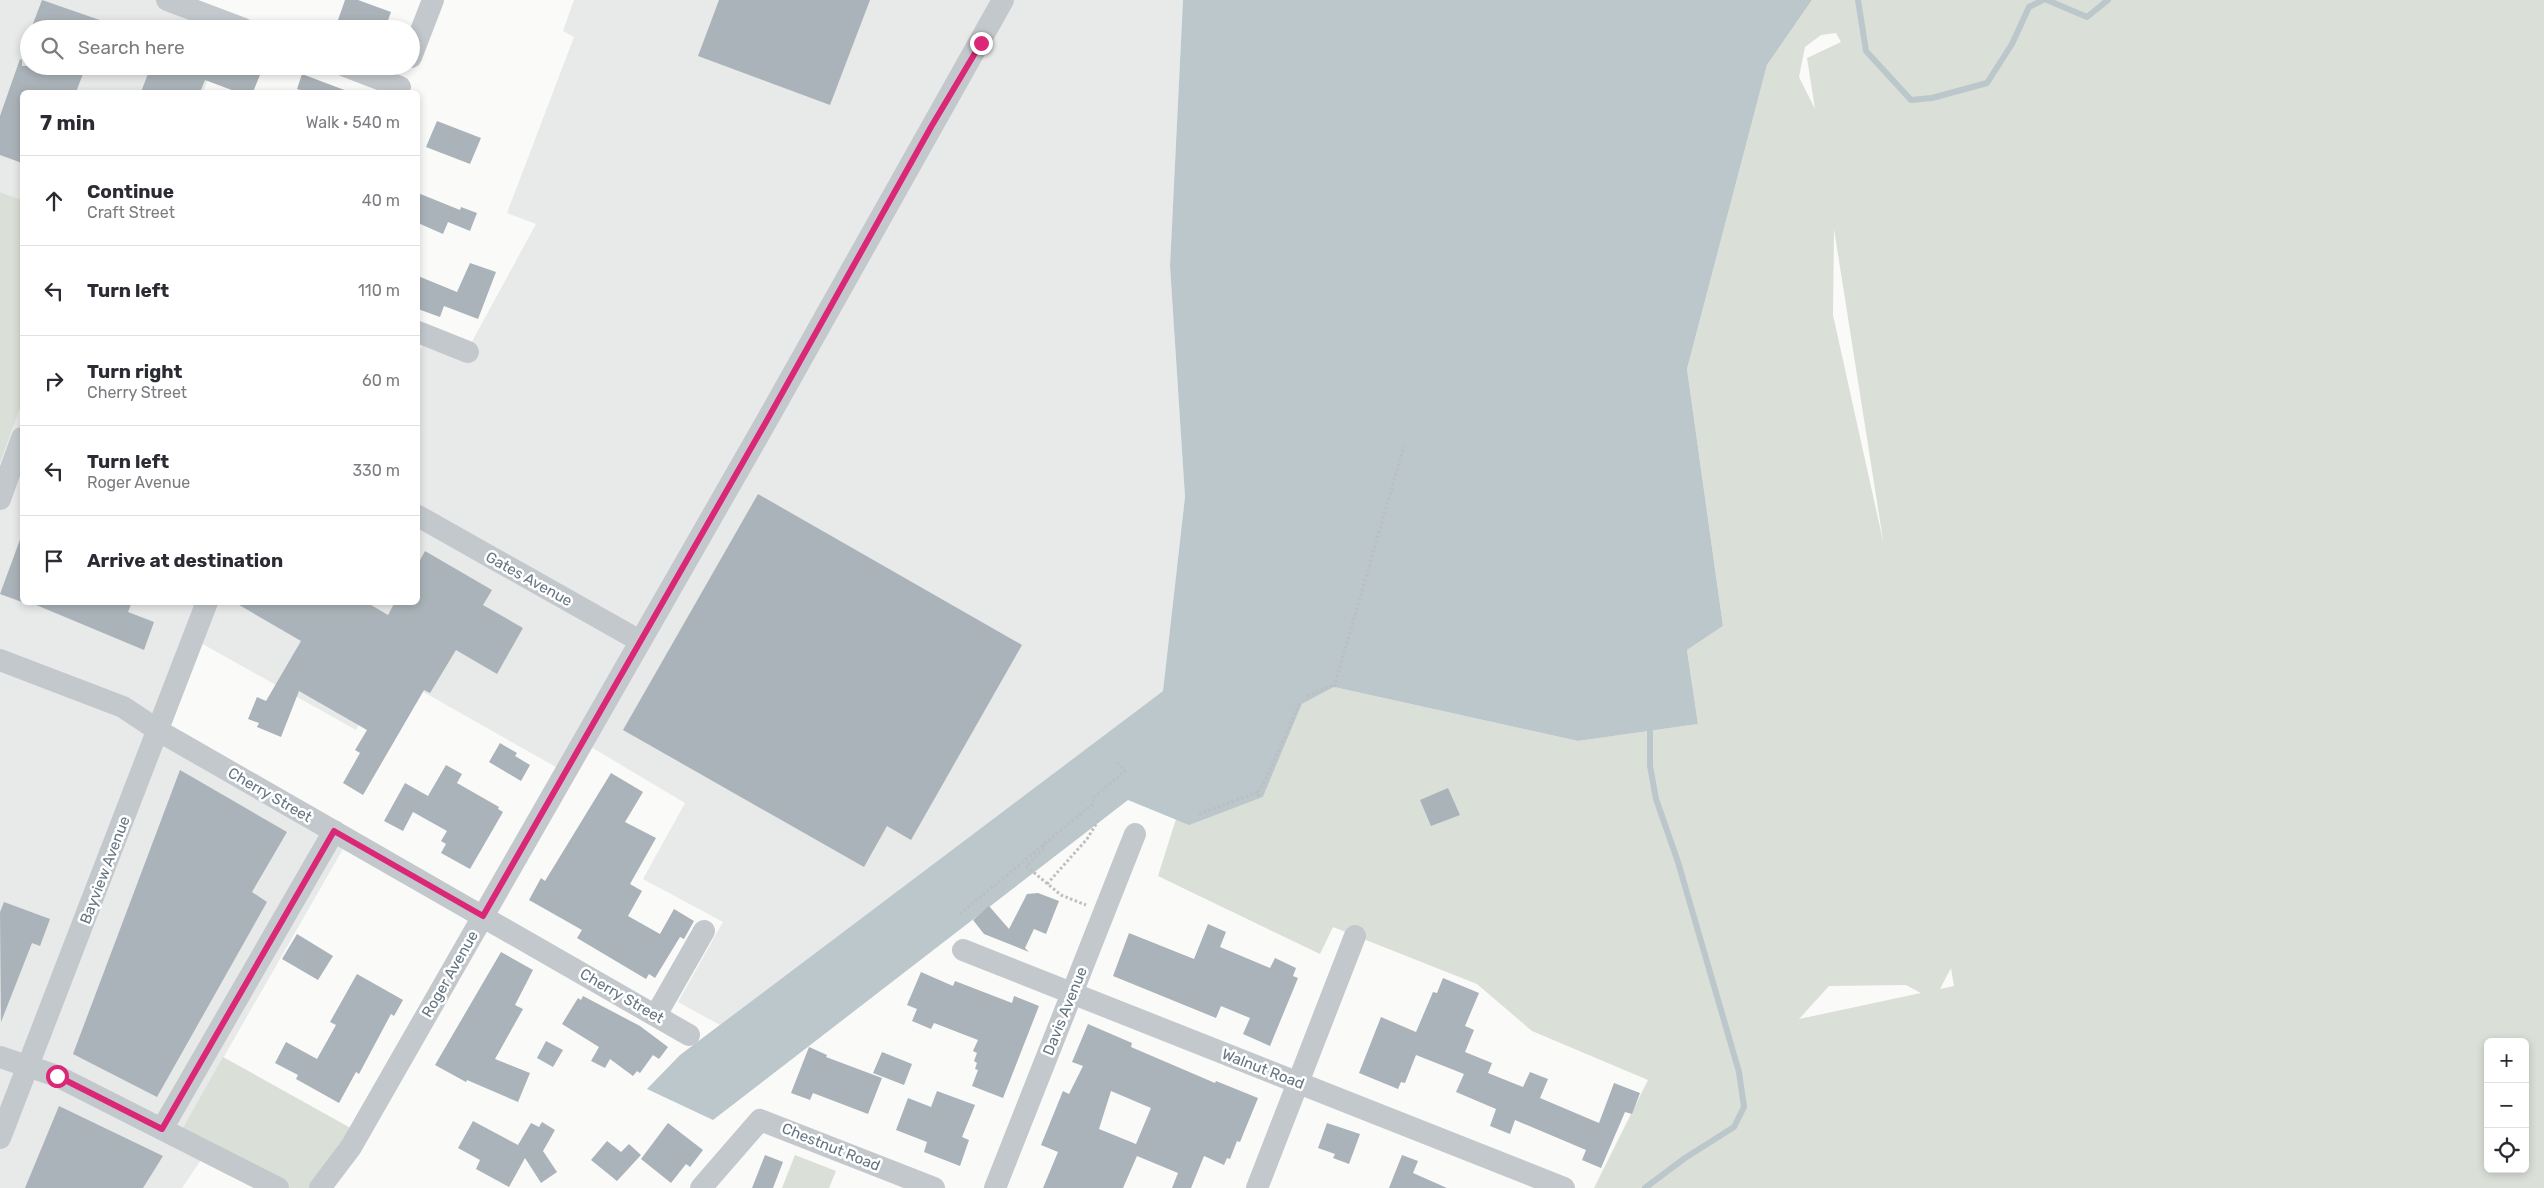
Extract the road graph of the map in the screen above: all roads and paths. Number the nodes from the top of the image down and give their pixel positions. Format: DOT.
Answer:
graph roads {
  1 [pos="167,0"];
  2 [pos="432,0"];
  3 [pos="1004,0"];
  4 [pos="220,20"];
  5 [pos="420,33"];
  6 [pos="377,75"];
  7 [pos="402,82"];
  8 [pos="420,333"];
  9 [pos="468,352"];
  10 [pos="20,444"];
  11 [pos="1404,446"];
  12 [pos="0,499"];
  13 [pos="420,517"];
  14 [pos="206,605"];
  15 [pos="640,641"];
  16 [pos="0,660"];
  17 [pos="1307,696"];
  18 [pos="1300,702"];
  19 [pos="159,731"];
  20 [pos="1117,762"];
  21 [pos="1258,792"];
  22 [pos="1259,798"];
  23 [pos="1199,814"];
  24 [pos="1098,821"];
  25 [pos="334,831"];
  26 [pos="1135,834"];
  27 [pos="1043,845"];
  28 [pos="1047,884"];
  29 [pos="1104,913"];
  30 [pos="960,914"];
  31 [pos="483,916"];
  32 [pos="704,931"];
  33 [pos="1355,936"];
  34 [pos="963,950"];
  35 [pos="1072,994"];
  36 [pos="656,1015"];
  37 [pos="689,1034"];
  38 [pos="0,1058"];
  39 [pos="28,1068"];
  40 [pos="1298,1083"];
  41 [pos="162,1129"];
  42 [pos="0,1138"];
  43 [pos="278,1188"];
  44 [pos="320,1188"];
  45 [pos="701,1188"];
  46 [pos="934,1188"];
  47 [pos="995,1188"];
  48 [pos="1257,1188"];
  49 [pos="1564,1188"];
  1 -- 4 [label="street"];
  2 -- 5 [label="street"];
  3 -- 15 [label="street, Roger Avenue"];
  6 -- 7 [label="street"];
  8 -- 9 [label="street"];
  10 -- 12 [label="street"];
  11 -- 17 [label="path"];
  13 -- 15 [label="street, Gates Avenue"];
  14 -- 19 [label="street, Bayview Avenue"];
  15 -- 31 [label="street, Roger Avenue"];
  16 -- 19 [label="street, Cherry Street"];
  18 -- 21 [label="path"];
  19 -- 25 [label="street, Cherry Street"];
  19 -- 39 [label="street, Bayview Avenue"];
  20 -- 27 [label="path"];
  21 -- 22 [label="path"];
  21 -- 23 [label="path"];
  24 -- 28 [label="path"];
  25 -- 31 [label="street, Cherry Street"];
  25 -- 41 [label="street"];
  26 -- 29 [label="street, Davis Avenue"];
  27 -- 28 [label="path"];
  27 -- 30 [label="path"];
  28 -- 29 [label="path"];
  29 -- 35 [label="street, Davis Avenue"];
  31 -- 36 [label="street, Cherry Street"];
  31 -- 44 [label="street, Roger Avenue"];
  32 -- 36 [label="street"];
  33 -- 40 [label="street"];
  34 -- 35 [label="street, Walnut Road"];
  35 -- 40 [label="street, Walnut Road"];
  35 -- 47 [label="street, Davis Avenue"];
  36 -- 37 [label="street, Cherry Street"];
  38 -- 39 [label="street"];
  39 -- 41 [label="street"];
  39 -- 42 [label="street, Bayview Avenue"];
  40 -- 48 [label="street"];
  40 -- 49 [label="street, Walnut Road"];
  41 -- 43 [label="street"];
  45 -- 46 [label="street, Chestnut Road"];
}
